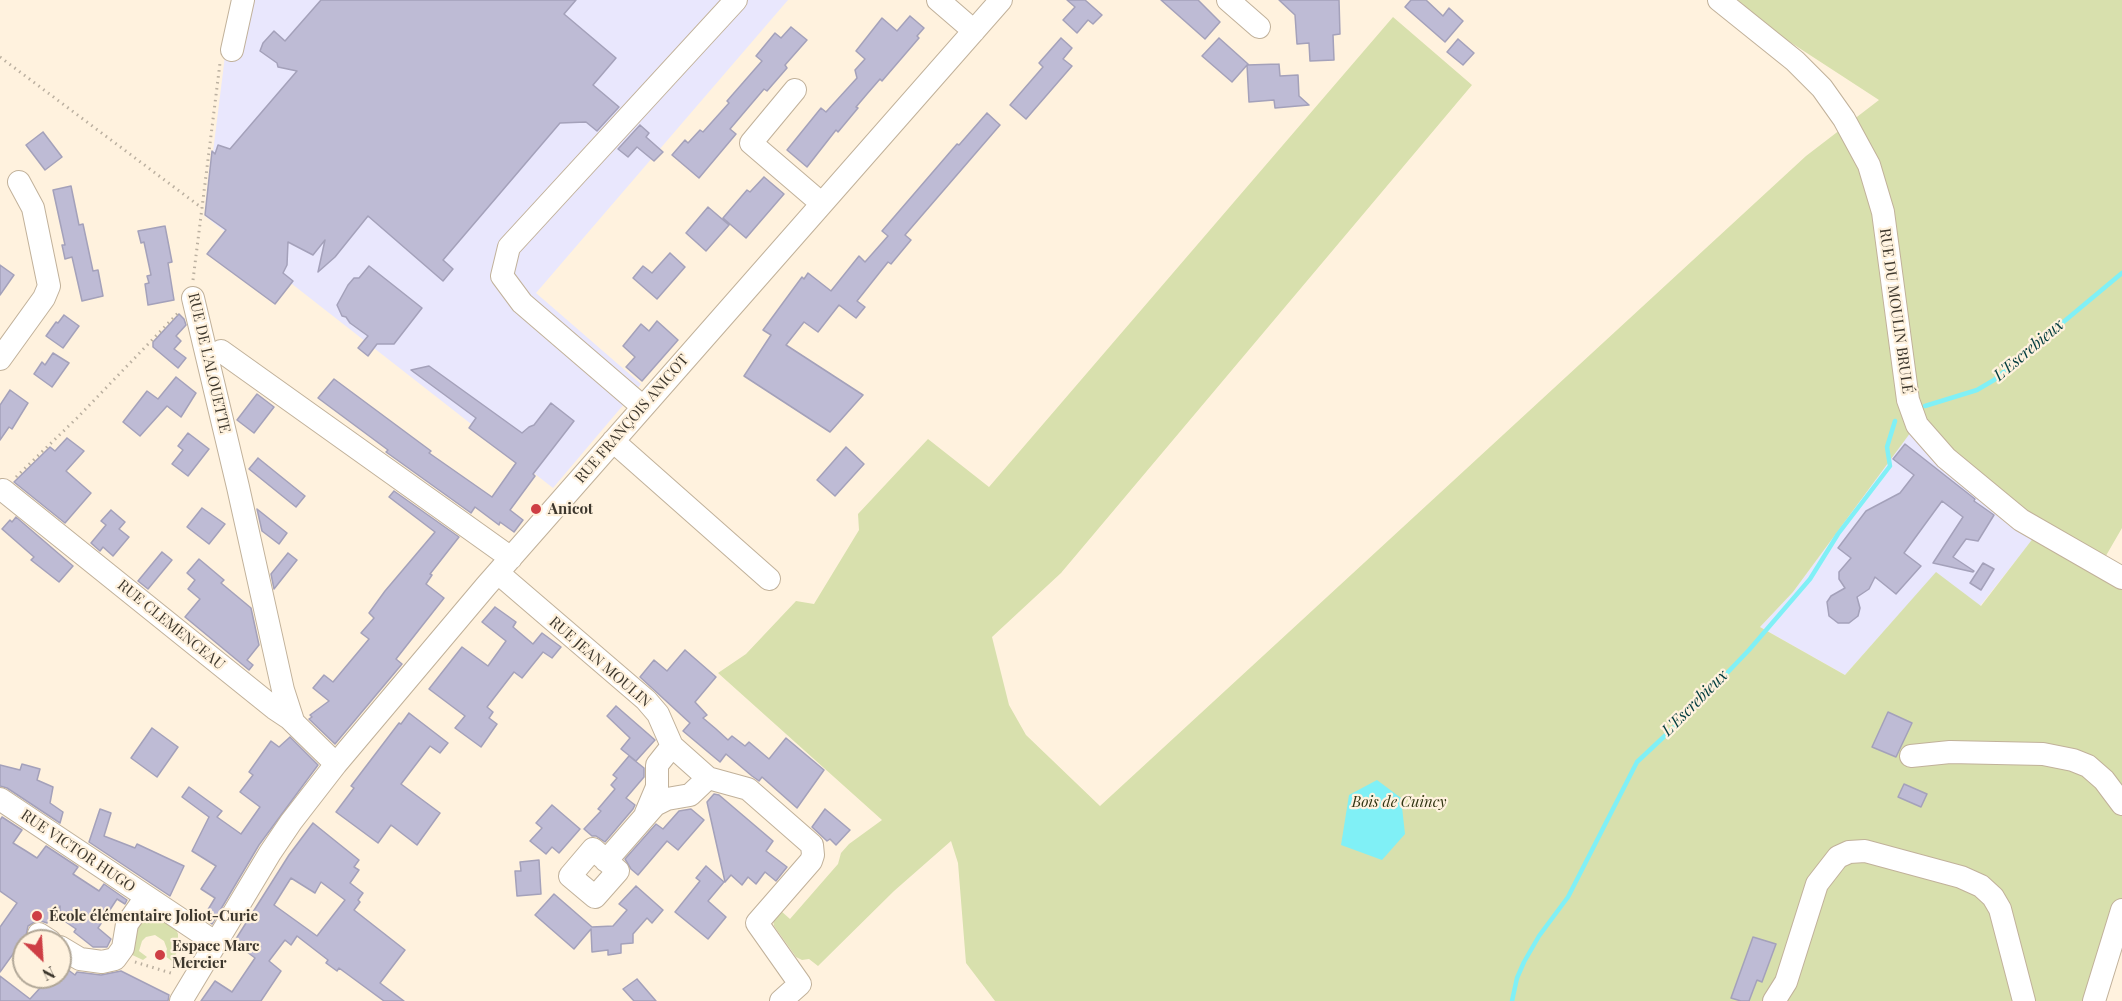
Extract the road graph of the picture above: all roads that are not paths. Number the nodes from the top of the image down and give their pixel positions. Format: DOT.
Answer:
graph roads {
  1 [pos="243,0"];
  2 [pos="736,0"];
  3 [pos="938,0"];
  4 [pos="1001,0"];
  5 [pos="1228,0"];
  6 [pos="1719,0"];
  7 [pos="1259,27"];
  8 [pos="974,31"];
  9 [pos="226,53"];
  10 [pos="795,90"];
  11 [pos="19,182"];
  12 [pos="821,203"];
  13 [pos="193,298"];
  14 [pos="4,345"];
  15 [pos="221,351"];
  16 [pos="643,407"];
  17 [pos="613,441"];
  18 [pos="3,490"];
  19 [pos="504,565"];
  20 [pos="2122,578"];
  21 [pos="769,579"];
  22 [pos="293,721"];
  23 [pos="672,746"];
  24 [pos="1911,756"];
  25 [pos="336,764"];
  26 [pos="708,778"];
  27 [pos="0,799"];
  28 [pos="2122,804"];
  29 [pos="646,813"];
  30 [pos="606,861"];
  31 [pos="146,897"];
  32 [pos="2122,910"];
  33 [pos="216,943"];
  34 [pos="72,955"];
  35 [pos="187,992"];
  36 [pos="782,1001"];
  37 [pos="1774,1001"];
  38 [pos="2024,1001"];
  39 [pos="2094,1001"];
  1 -- 9 [label="street"];
  2 -- 16 [label="street"];
  3 -- 8 [label="street"];
  4 -- 8 [label="street, RUE FRANÇOIS ANICOT"];
  5 -- 7 [label="street"];
  6 -- 20 [label="street, RUE DU MOULIN BRULÉ"];
  8 -- 12 [label="street, RUE FRANÇOIS ANICOT"];
  10 -- 12 [label="street"];
  11 -- 14 [label="street"];
  12 -- 16 [label="street, RUE FRANÇOIS ANICOT"];
  13 -- 22 [label="street, RUE DE L'ALOUETTE"];
  15 -- 19 [label="street, RUE JEAN MOULIN"];
  16 -- 17 [label="street, RUE FRANÇOIS ANICOT"];
  17 -- 19 [label="street, RUE FRANÇOIS ANICOT"];
  17 -- 21 [label="street"];
  18 -- 22 [label="street, RUE CLEMENCEAU"];
  19 -- 23 [label="street, RUE JEAN MOULIN"];
  19 -- 25 [label="street, RUE FRANÇOIS ANICOT"];
  22 -- 25 [label="street, RUE CLEMENCEAU"];
  23 -- 26 [label="street, RUE JEAN MOULIN"];
  23 -- 29 [label="street"];
  24 -- 28 [label="street"];
  25 -- 33 [label="street, RUE FRANÇOIS ANICOT"];
  26 -- 29 [label="street"];
  26 -- 36 [label="street, RUE JEAN MOULIN"];
  27 -- 31 [label="street, RUE VICTOR HUGO"];
  29 -- 30 [label="street"];
  31 -- 33 [label="street, RUE VICTOR HUGO"];
  31 -- 34 [label="street"];
  32 -- 39 [label="street"];
  33 -- 35 [label="street, RUE FRANÇOIS ANICOT"];
  37 -- 38 [label="street"];
}
